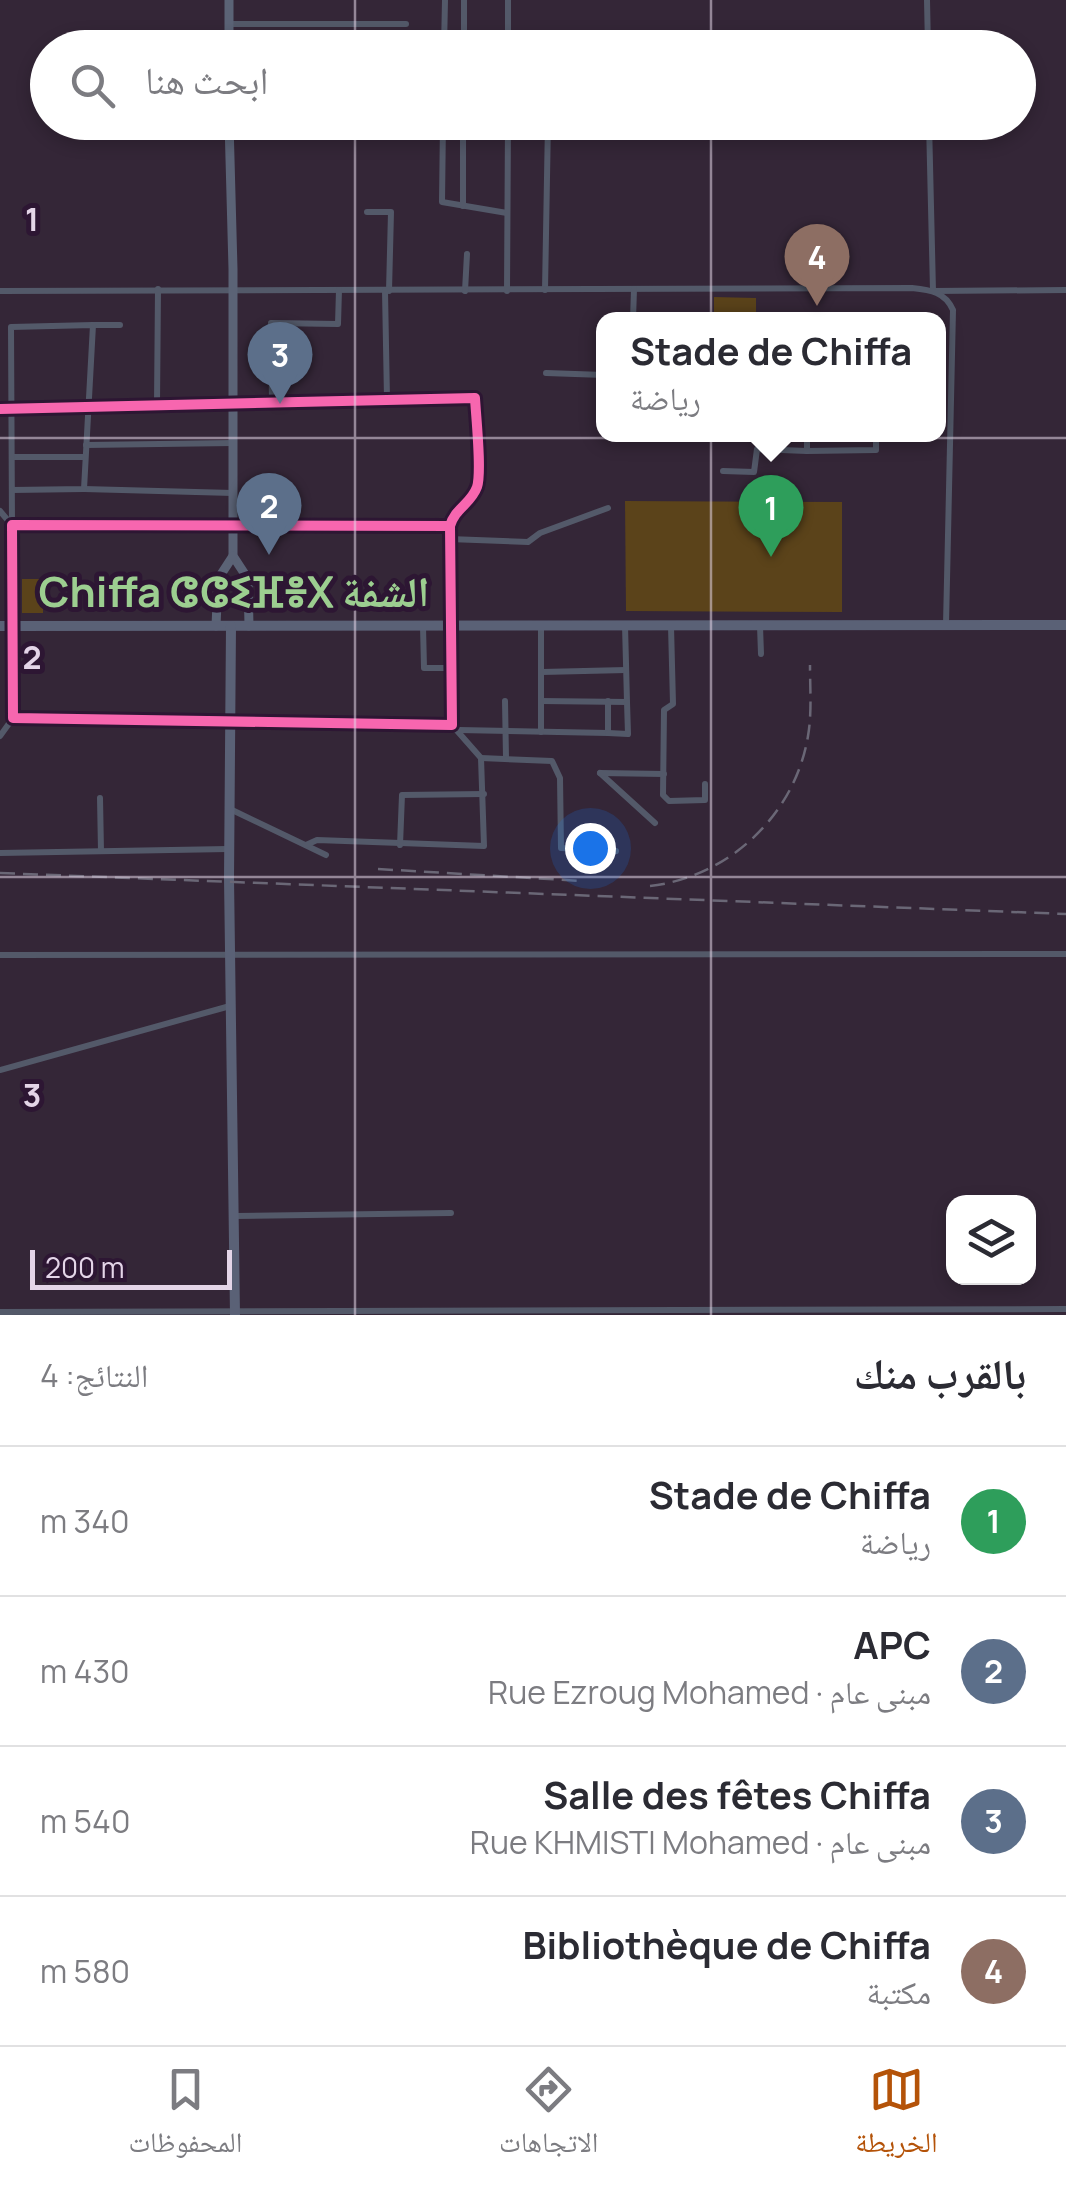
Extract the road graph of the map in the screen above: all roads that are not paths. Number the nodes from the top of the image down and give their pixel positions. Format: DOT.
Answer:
graph roads {
  1 [pos="229,0"];
  2 [pos="444,0"];
  3 [pos="464,0"];
  4 [pos="508,0"];
  5 [pos="926,0"];
  6 [pos="229,24"];
  7 [pos="406,24"];
  8 [pos="229,30"];
  9 [pos="444,30"];
  10 [pos="464,30"];
  11 [pos="508,30"];
  12 [pos="927,30"];
  13 [pos="229,140"];
  14 [pos="443,140"];
  15 [pos="464,140"];
  16 [pos="508,140"];
  17 [pos="548,140"];
  18 [pos="929,140"];
  19 [pos="463,206"];
  20 [pos="366,212"];
  21 [pos="507,213"];
  22 [pos="467,254"];
  23 [pos="158,289"];
  24 [pos="634,289"];
  25 [pos="339,290"];
  26 [pos="465,290"];
  27 [pos="545,290"];
  28 [pos="932,290"];
  29 [pos="1066,290"];
  30 [pos="0,291"];
  31 [pos="233,291"];
  32 [pos="387,291"];
  33 [pos="507,291"];
  34 [pos="633,312"];
  35 [pos="120,325"];
  36 [pos="92,326"];
  37 [pos="946,332"];
  38 [pos="953,332"];
  39 [pos="546,373"];
  40 [pos="596,375"];
  41 [pos="386,400"];
  42 [pos="232,401"];
  43 [pos="157,403"];
  44 [pos="272,403"];
  45 [pos="88,406"];
  46 [pos="12,408"];
  47 [pos="0,409"];
  48 [pos="807,442"];
  49 [pos="876,442"];
  50 [pos="234,444"];
  51 [pos="86,445"];
  52 [pos="807,451"];
  53 [pos="12,456"];
  54 [pos="85,458"];
  55 [pos="723,471"];
  56 [pos="84,489"];
  57 [pos="12,490"];
  58 [pos="233,493"];
  59 [pos="608,508"];
  60 [pos="0,512"];
  61 [pos="12,525"];
  62 [pos="232,525"];
  63 [pos="450,526"];
  64 [pos="450,540"];
  65 [pos="233,556"];
  66 [pos="423,625"];
  67 [pos="542,625"];
  68 [pos="626,625"];
  69 [pos="671,625"];
  70 [pos="760,625"];
  71 [pos="946,625"];
  72 [pos="1066,625"];
  73 [pos="0,626"];
  74 [pos="13,626"];
  75 [pos="216,626"];
  76 [pos="232,626"];
  77 [pos="249,626"];
  78 [pos="450,626"];
  79 [pos="761,654"];
  80 [pos="451,668"];
  81 [pos="626,670"];
  82 [pos="542,672"];
  83 [pos="505,701"];
  84 [pos="541,701"];
  85 [pos="608,701"];
  86 [pos="627,702"];
  87 [pos="13,718"];
  88 [pos="232,720"];
  89 [pos="455,727"];
  90 [pos="505,731"];
  91 [pos="541,732"];
  92 [pos="608,733"];
  93 [pos="0,736"];
  94 [pos="481,758"];
  95 [pos="506,758"];
  96 [pos="664,774"];
  97 [pos="705,784"];
  98 [pos="484,794"];
  99 [pos="100,798"];
  100 [pos="230,809"];
  101 [pos="655,823"];
  102 [pos="306,845"];
  103 [pos="400,845"];
  104 [pos="230,849"];
  105 [pos="616,851"];
  106 [pos="101,852"];
  107 [pos="0,853"];
  108 [pos="326,855"];
  109 [pos="1066,954"];
  110 [pos="0,955"];
  111 [pos="231,957"];
  112 [pos="231,1006"];
  113 [pos="0,1070"];
  114 [pos="451,1213"];
  115 [pos="234,1216"];
  116 [pos="1066,1308"];
  117 [pos="0,1312"];
  118 [pos="939,1312"];
  119 [pos="234,1313"];
  1 -- 6 [label="main road"];
  2 -- 9 [label="street"];
  3 -- 10 [label="street"];
  4 -- 11 [label="street"];
  5 -- 12 [label="street"];
  6 -- 7 [label="street"];
  6 -- 8 [label="main road"];
  13 -- 31 [label="main road"];
  14 -- 19 [label="street"];
  15 -- 19 [label="street"];
  16 -- 21 [label="street"];
  17 -- 27 [label="street"];
  18 -- 28 [label="street"];
  19 -- 21 [label="street"];
  20 -- 32 [label="street"];
  21 -- 33 [label="street"];
  22 -- 26 [label="street"];
  23 -- 30 [label="street"];
  23 -- 31 [label="street"];
  23 -- 43 [label="street"];
  24 -- 27 [label="street"];
  24 -- 28 [label="street"];
  24 -- 34 [label="street"];
  25 -- 31 [label="street"];
  25 -- 32 [label="street"];
  25 -- 44 [label="street"];
  26 -- 32 [label="street"];
  26 -- 33 [label="street"];
  27 -- 33 [label="street"];
  28 -- 29 [label="street"];
  28 -- 38 [label="street"];
  31 -- 42 [label="main road"];
  32 -- 41 [label="street"];
  35 -- 36 [label="street"];
  36 -- 45 [label="street"];
  36 -- 46 [label="street"];
  37 -- 38 [label="street"];
  38 -- 71 [label="street"];
  39 -- 40 [label="street"];
  41 -- 44 [label="street"];
  41 -- 63 [label="street"];
  42 -- 43 [label="street"];
  42 -- 44 [label="street"];
  42 -- 50 [label="main road"];
  43 -- 45 [label="street"];
  45 -- 46 [label="street"];
  45 -- 51 [label="street"];
  46 -- 47 [label="street"];
  46 -- 53 [label="street"];
  48 -- 52 [label="street"];
  49 -- 52 [label="street"];
  50 -- 51 [label="street"];
  50 -- 58 [label="main road"];
  51 -- 54 [label="street"];
  52 -- 55 [label="street"];
  53 -- 54 [label="street"];
  53 -- 57 [label="street"];
  54 -- 56 [label="street"];
  56 -- 57 [label="street"];
  56 -- 58 [label="street"];
  57 -- 61 [label="street"];
  58 -- 62 [label="main road"];
  59 -- 64 [label="street"];
  60 -- 61 [label="street"];
  61 -- 62 [label="street"];
  61 -- 74 [label="street"];
  62 -- 63 [label="street"];
  62 -- 65 [label="main road"];
  63 -- 64 [label="street"];
  64 -- 78 [label="street"];
  65 -- 75 [label="main road"];
  65 -- 77 [label="main road"];
  66 -- 77 [label="main road"];
  66 -- 78 [label="main road"];
  66 -- 80 [label="street"];
  67 -- 68 [label="main road"];
  67 -- 78 [label="main road"];
  67 -- 82 [label="street"];
  68 -- 69 [label="main road"];
  68 -- 81 [label="street"];
  69 -- 70 [label="main road"];
  69 -- 96 [label="street"];
  70 -- 71 [label="main road"];
  70 -- 79 [label="street"];
  71 -- 72 [label="main road"];
  73 -- 74 [label="main road"];
  74 -- 75 [label="main road"];
  74 -- 87 [label="street"];
  75 -- 76 [label="main road"];
  76 -- 77 [label="main road"];
  76 -- 88 [label="main road"];
  78 -- 80 [label="street"];
  80 -- 89 [label="street"];
  81 -- 82 [label="street"];
  81 -- 86 [label="street"];
  82 -- 84 [label="street"];
  83 -- 90 [label="street"];
  84 -- 85 [label="street"];
  84 -- 91 [label="street"];
  85 -- 86 [label="street"];
  85 -- 92 [label="street"];
  86 -- 92 [label="street"];
  87 -- 88 [label="street"];
  87 -- 93 [label="street"];
  88 -- 89 [label="street"];
  88 -- 100 [label="main road"];
  89 -- 90 [label="street"];
  89 -- 94 [label="street"];
  90 -- 91 [label="street"];
  90 -- 95 [label="street"];
  91 -- 92 [label="street"];
  94 -- 95 [label="street"];
  94 -- 98 [label="street"];
  95 -- 105 [label="street"];
  96 -- 97 [label="street"];
  96 -- 101 [label="street"];
  98 -- 103 [label="street"];
  98 -- 103 [label="street"];
  99 -- 106 [label="street"];
  100 -- 102 [label="street"];
  100 -- 104 [label="main road"];
  102 -- 103 [label="street"];
  102 -- 108 [label="street"];
  104 -- 106 [label="street"];
  104 -- 111 [label="main road"];
  106 -- 107 [label="street"];
  109 -- 111 [label="street"];
  110 -- 111 [label="street"];
  111 -- 112 [label="main road"];
  112 -- 113 [label="street"];
  112 -- 115 [label="main road"];
  114 -- 115 [label="street"];
  115 -- 119 [label="main road"];
  116 -- 118 [label="street"];
  117 -- 119 [label="street"];
  118 -- 119 [label="street"];
}
